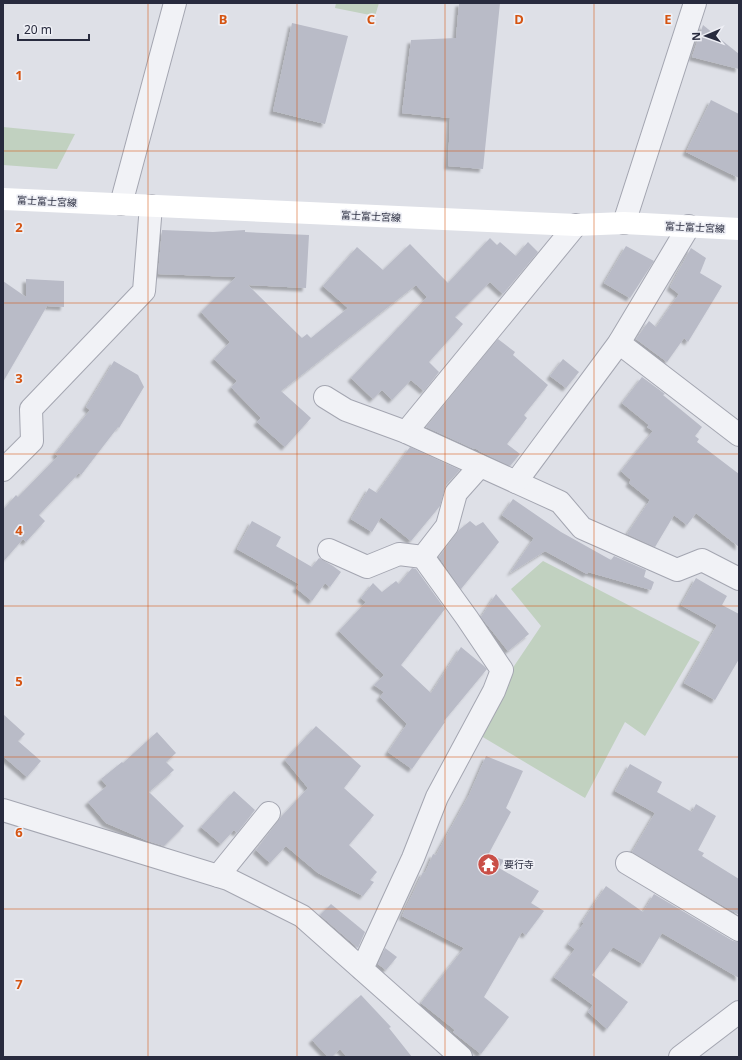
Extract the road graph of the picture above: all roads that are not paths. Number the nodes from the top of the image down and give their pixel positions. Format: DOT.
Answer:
graph roads {
  1 [pos="175,3"];
  2 [pos="695,3"];
  3 [pos="3,199"];
  4 [pos="121,204"];
  5 [pos="151,206"];
  6 [pos="624,223"];
  7 [pos="576,225"];
  8 [pos="689,226"];
  9 [pos="739,229"];
  10 [pos="619,343"];
  11 [pos="326,397"];
  12 [pos="406,432"];
  13 [pos="739,436"];
  14 [pos="480,466"];
  15 [pos="3,470"];
  16 [pos="516,482"];
  17 [pos="329,550"];
  18 [pos="423,557"];
  19 [pos="739,579"];
  20 [pos="3,810"];
  21 [pos="269,813"];
  22 [pos="626,863"];
  23 [pos="218,876"];
  24 [pos="739,930"];
  25 [pos="362,969"];
  26 [pos="739,1012"];
  27 [pos="461,1057"];
  28 [pos="680,1057"];
  1 -- 4 [label="street"];
  2 -- 6 [label="street"];
  3 -- 4 [label="main road, 富士富士宮線"];
  4 -- 5 [label="main road, 富士富士宮線"];
  5 -- 7 [label="main road, 富士富士宮線"];
  5 -- 15 [label="street"];
  6 -- 7 [label="main road, 富士富士宮線"];
  6 -- 8 [label="main road, 富士富士宮線"];
  7 -- 12 [label="street"];
  8 -- 9 [label="main road, 富士富士宮線"];
  8 -- 10 [label="street"];
  10 -- 13 [label="street"];
  10 -- 16 [label="street"];
  11 -- 12 [label="street"];
  12 -- 14 [label="street"];
  14 -- 16 [label="street"];
  14 -- 18 [label="street"];
  16 -- 19 [label="street"];
  17 -- 18 [label="street"];
  18 -- 25 [label="street"];
  20 -- 23 [label="street"];
  21 -- 23 [label="street"];
  22 -- 24 [label="street"];
  23 -- 25 [label="street"];
  25 -- 27 [label="street"];
  26 -- 28 [label="street"];
}
